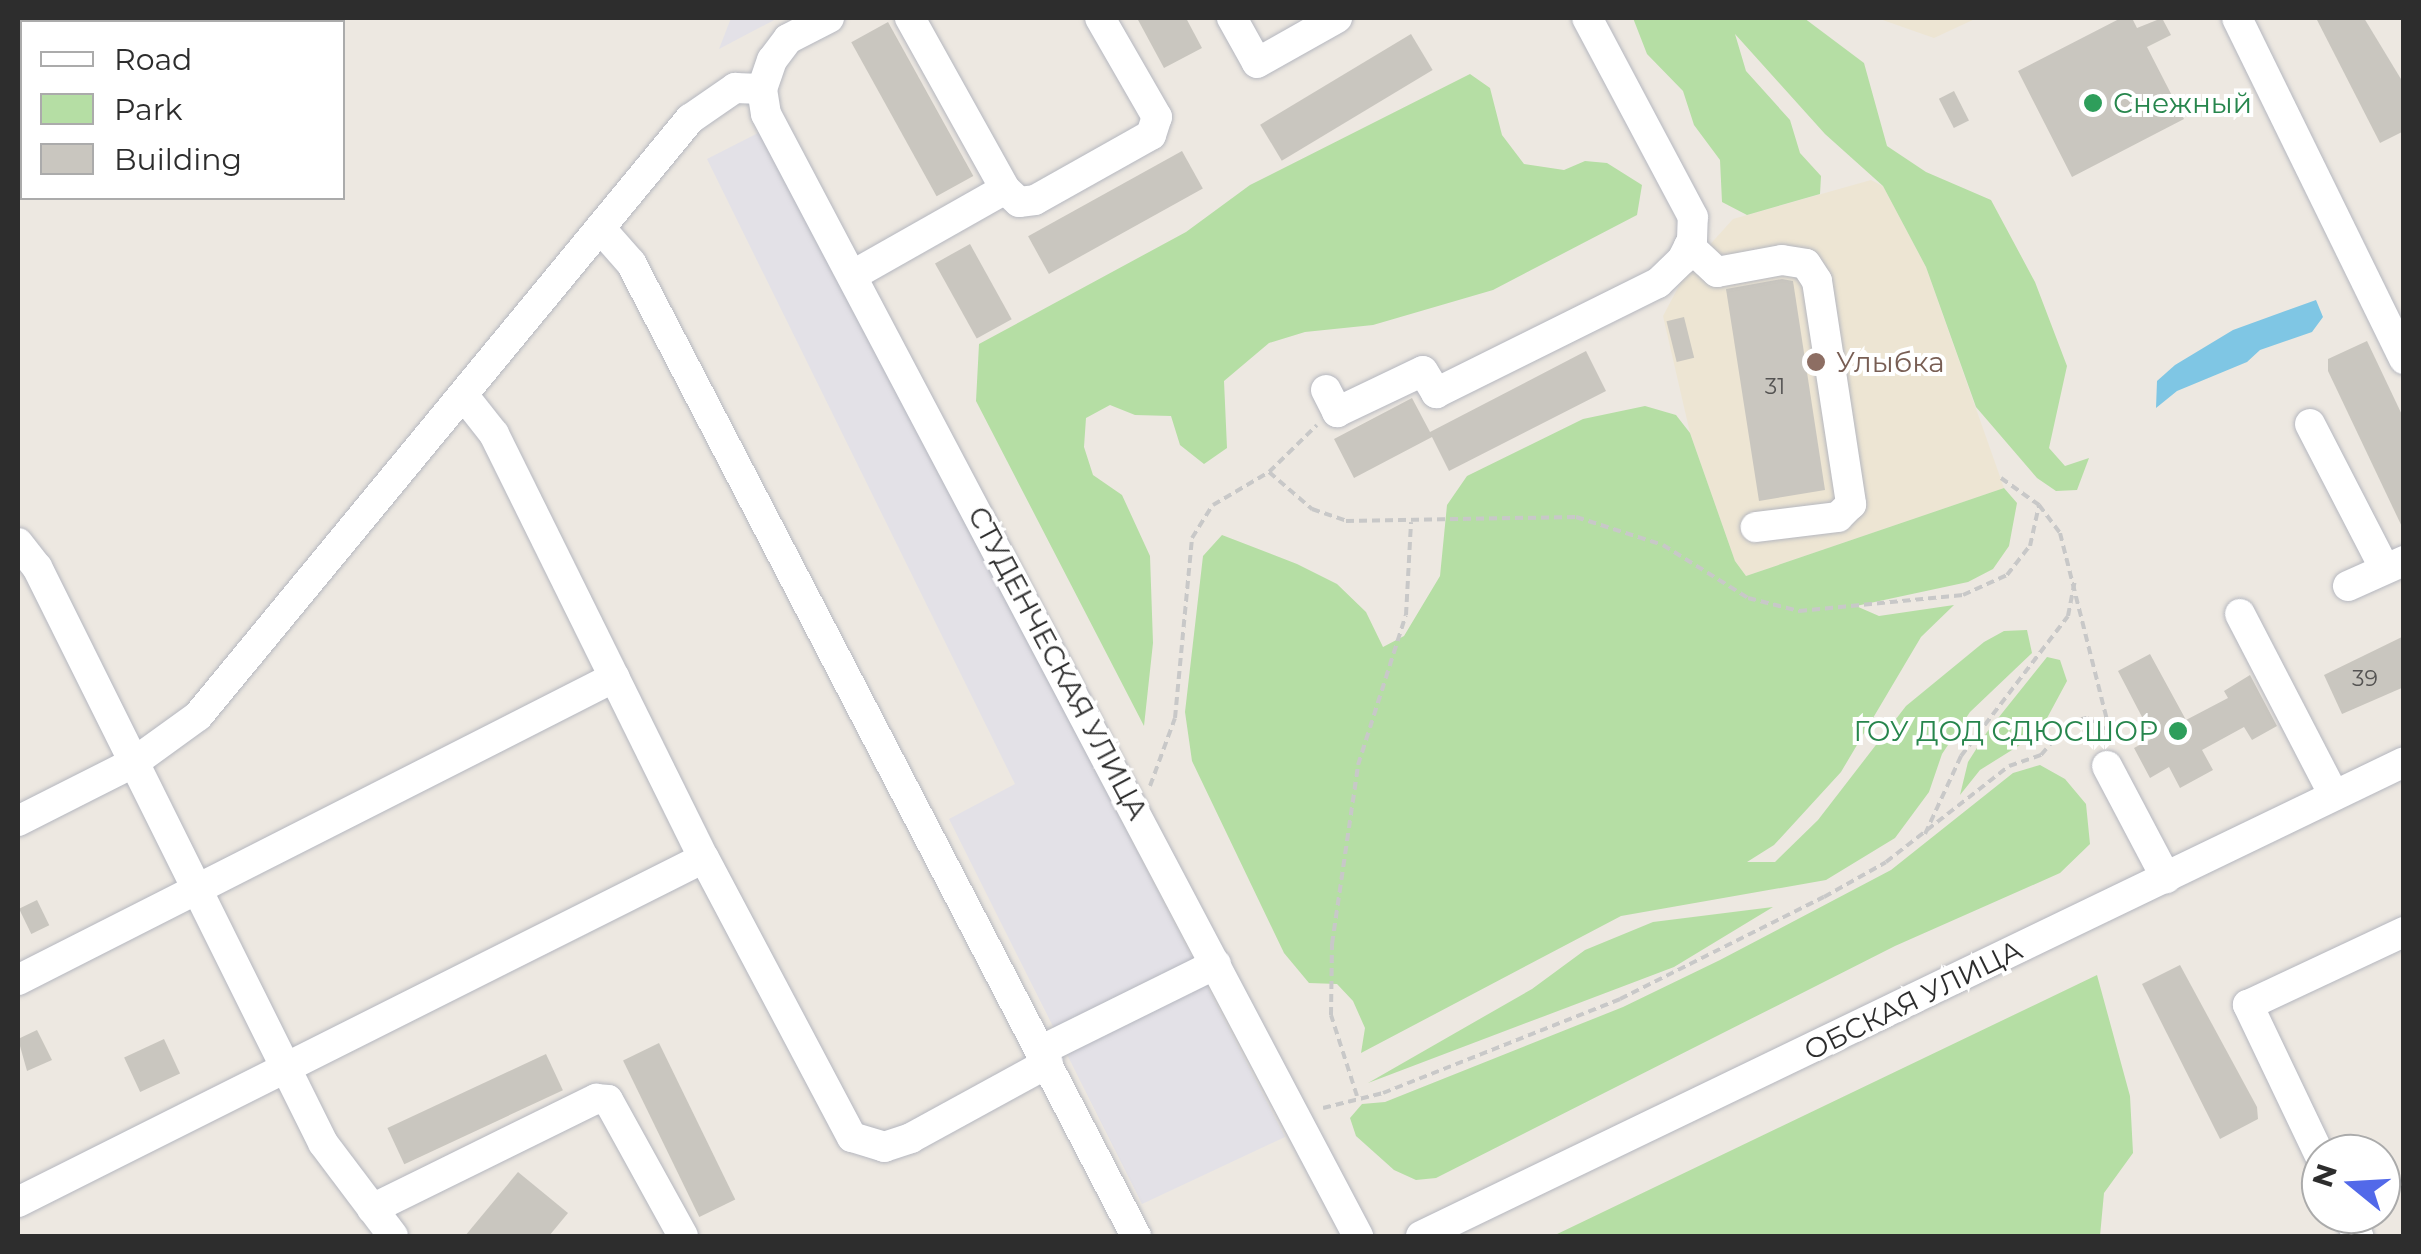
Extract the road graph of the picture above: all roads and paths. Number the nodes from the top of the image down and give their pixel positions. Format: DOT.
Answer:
graph roads {
  1 [pos="830,18"];
  2 [pos="910,18"];
  3 [pos="1100,18"];
  4 [pos="1232,18"];
  5 [pos="1337,18"];
  6 [pos="1587,18"];
  7 [pos="2238,18"];
  8 [pos="762,89"];
  9 [pos="1004,189"];
  10 [pos="601,229"];
  11 [pos="1689,246"];
  12 [pos="855,274"];
  13 [pos="2404,359"];
  14 [pos="464,396"];
  15 [pos="1331,401"];
  16 [pos="2310,424"];
  17 [pos="1270,472"];
  18 [pos="2001,478"];
  19 [pos="2038,504"];
  20 [pos="1411,522"];
  21 [pos="1756,526"];
  22 [pos="18,542"];
  23 [pos="2394,565"];
  24 [pos="2075,581"];
  25 [pos="2348,586"];
  26 [pos="2240,614"];
  27 [pos="615,677"];
  28 [pos="2110,732"];
  29 [pos="2404,762"];
  30 [pos="133,763"];
  31 [pos="2108,766"];
  32 [pos="2334,795"];
  33 [pos="1136,812"];
  34 [pos="18,821"];
  35 [pos="1925,834"];
  36 [pos="704,858"];
  37 [pos="2166,878"];
  38 [pos="196,894"];
  39 [pos="2404,932"];
  40 [pos="1216,964"];
  41 [pos="18,980"];
  42 [pos="1045,1056"];
  43 [pos="288,1071"];
  44 [pos="1358,1096"];
  45 [pos="1296,1118"];
  46 [pos="2310,1134"];
  47 [pos="18,1202"];
  48 [pos="372,1209"];
  49 [pos="393,1236"];
  50 [pos="683,1236"];
  51 [pos="1136,1236"];
  52 [pos="1358,1236"];
  53 [pos="1422,1236"];
  1 -- 8 [label="street"];
  2 -- 9 [label="street"];
  3 -- 9 [label="street"];
  4 -- 5 [label="street"];
  6 -- 11 [label="street"];
  7 -- 13 [label="street"];
  8 -- 10 [label="street"];
  8 -- 12 [label="street, СТУДЕНЧЕСКАЯ УЛИЦА"];
  9 -- 12 [label="street"];
  10 -- 14 [label="street"];
  10 -- 42 [label="street"];
  11 -- 15 [label="street"];
  11 -- 21 [label="street"];
  12 -- 33 [label="street, СТУДЕНЧЕСКАЯ УЛИЦА"];
  14 -- 27 [label="street"];
  14 -- 30 [label="street"];
  15 -- 17 [label="path"];
  16 -- 23 [label="street"];
  17 -- 20 [label="path"];
  17 -- 33 [label="path"];
  18 -- 19 [label="path"];
  19 -- 20 [label="path"];
  19 -- 24 [label="path"];
  20 -- 44 [label="path"];
  22 -- 30 [label="street"];
  23 -- 25 [label="street"];
  24 -- 28 [label="path"];
  24 -- 35 [label="path"];
  26 -- 32 [label="street"];
  27 -- 36 [label="street"];
  27 -- 38 [label="street"];
  28 -- 31 [label="path"];
  28 -- 35 [label="path"];
  29 -- 32 [label="street, ОБСКАЯ УЛИЦА"];
  30 -- 34 [label="street"];
  30 -- 38 [label="street"];
  31 -- 37 [label="street"];
  32 -- 37 [label="street, ОБСКАЯ УЛИЦА"];
  33 -- 40 [label="street, СТУДЕНЧЕСКАЯ УЛИЦА"];
  35 -- 44 [label="path"];
  36 -- 42 [label="street"];
  36 -- 43 [label="street"];
  37 -- 53 [label="street, ОБСКАЯ УЛИЦА"];
  38 -- 41 [label="street"];
  38 -- 43 [label="street"];
  39 -- 46 [label="street"];
  40 -- 42 [label="street"];
  40 -- 45 [label="street, СТУДЕНЧЕСКАЯ УЛИЦА"];
  42 -- 51 [label="street"];
  43 -- 47 [label="street"];
  43 -- 48 [label="street"];
  44 -- 45 [label="path"];
  45 -- 52 [label="street, СТУДЕНЧЕСКАЯ УЛИЦА"];
  48 -- 49 [label="street"];
  48 -- 50 [label="street"];
}
